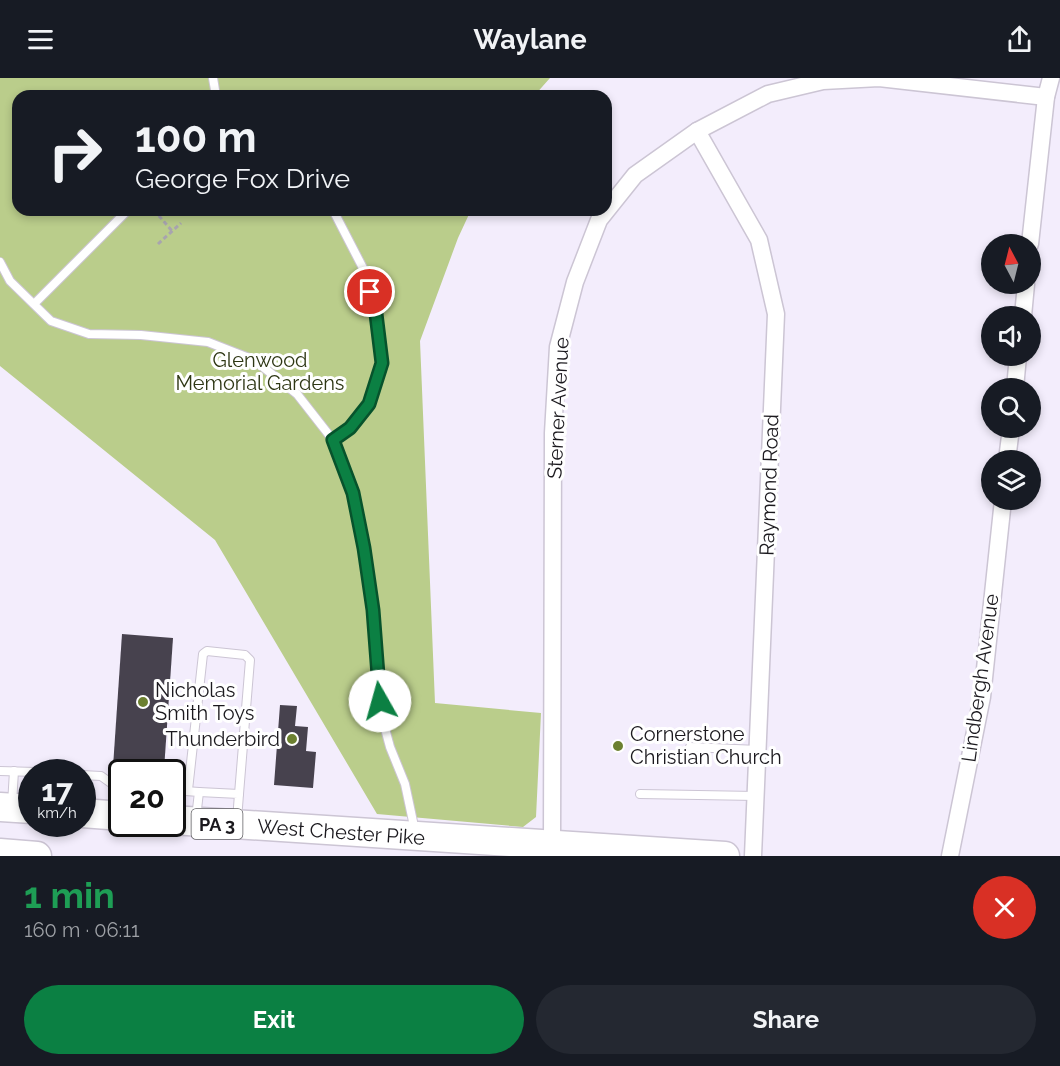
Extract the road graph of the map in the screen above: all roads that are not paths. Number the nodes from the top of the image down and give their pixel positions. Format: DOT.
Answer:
graph roads {
  1 [pos="1051,78"];
  2 [pos="1046,97"];
  3 [pos="697,131"];
  4 [pos="612,204"];
  5 [pos="122,216"];
  6 [pos="336,216"];
  7 [pos="602,216"];
  8 [pos="1031,234"];
  9 [pos="0,262"];
  10 [pos="34,303"];
  11 [pos="333,440"];
  12 [pos="1002,510"];
  13 [pos="690,747"];
  14 [pos="758,750"];
  15 [pos="0,771"];
  16 [pos="14,771"];
  17 [pos="18,771"];
  18 [pos="188,790"];
  19 [pos="199,792"];
  20 [pos="239,794"];
  21 [pos="640,794"];
  22 [pos="756,796"];
  23 [pos="15,808"];
  24 [pos="186,817"];
  25 [pos="186,821"];
  26 [pos="237,825"];
  27 [pos="416,837"];
  28 [pos="552,845"];
  29 [pos="725,856"];
  30 [pos="753,856"];
  31 [pos="950,856"];
  1 -- 2 [label="street"];
  2 -- 3 [label="street, Sterner Avenue"];
  2 -- 8 [label="street"];
  3 -- 4 [label="street, Sterner Avenue"];
  3 -- 14 [label="street, Raymond Road"];
  5 -- 10 [label="lane"];
  6 -- 11 [label="lane"];
  7 -- 28 [label="street, Sterner Avenue"];
  9 -- 10 [label="lane"];
  10 -- 11 [label="lane"];
  11 -- 27 [label="lane"];
  12 -- 31 [label="street, Lindbergh Avenue"];
  13 -- 14 [label="lane"];
  14 -- 22 [label="street, Raymond Road"];
  15 -- 16 [label="lane"];
  16 -- 17 [label="lane"];
  16 -- 23 [label="lane"];
  18 -- 19 [label="lane"];
  18 -- 20 [label="lane"];
  19 -- 20 [label="lane"];
  19 -- 24 [label="lane"];
  20 -- 26 [label="lane"];
  21 -- 22 [label="lane"];
  22 -- 30 [label="street, Raymond Road"];
  25 -- 26 [label="highway, West Chester Pike / PA 3"];
  26 -- 27 [label="highway, West Chester Pike / PA 3"];
  27 -- 28 [label="highway, West Chester Pike / PA 3"];
  28 -- 29 [label="highway, West Chester Pike / PA 3"];
}
